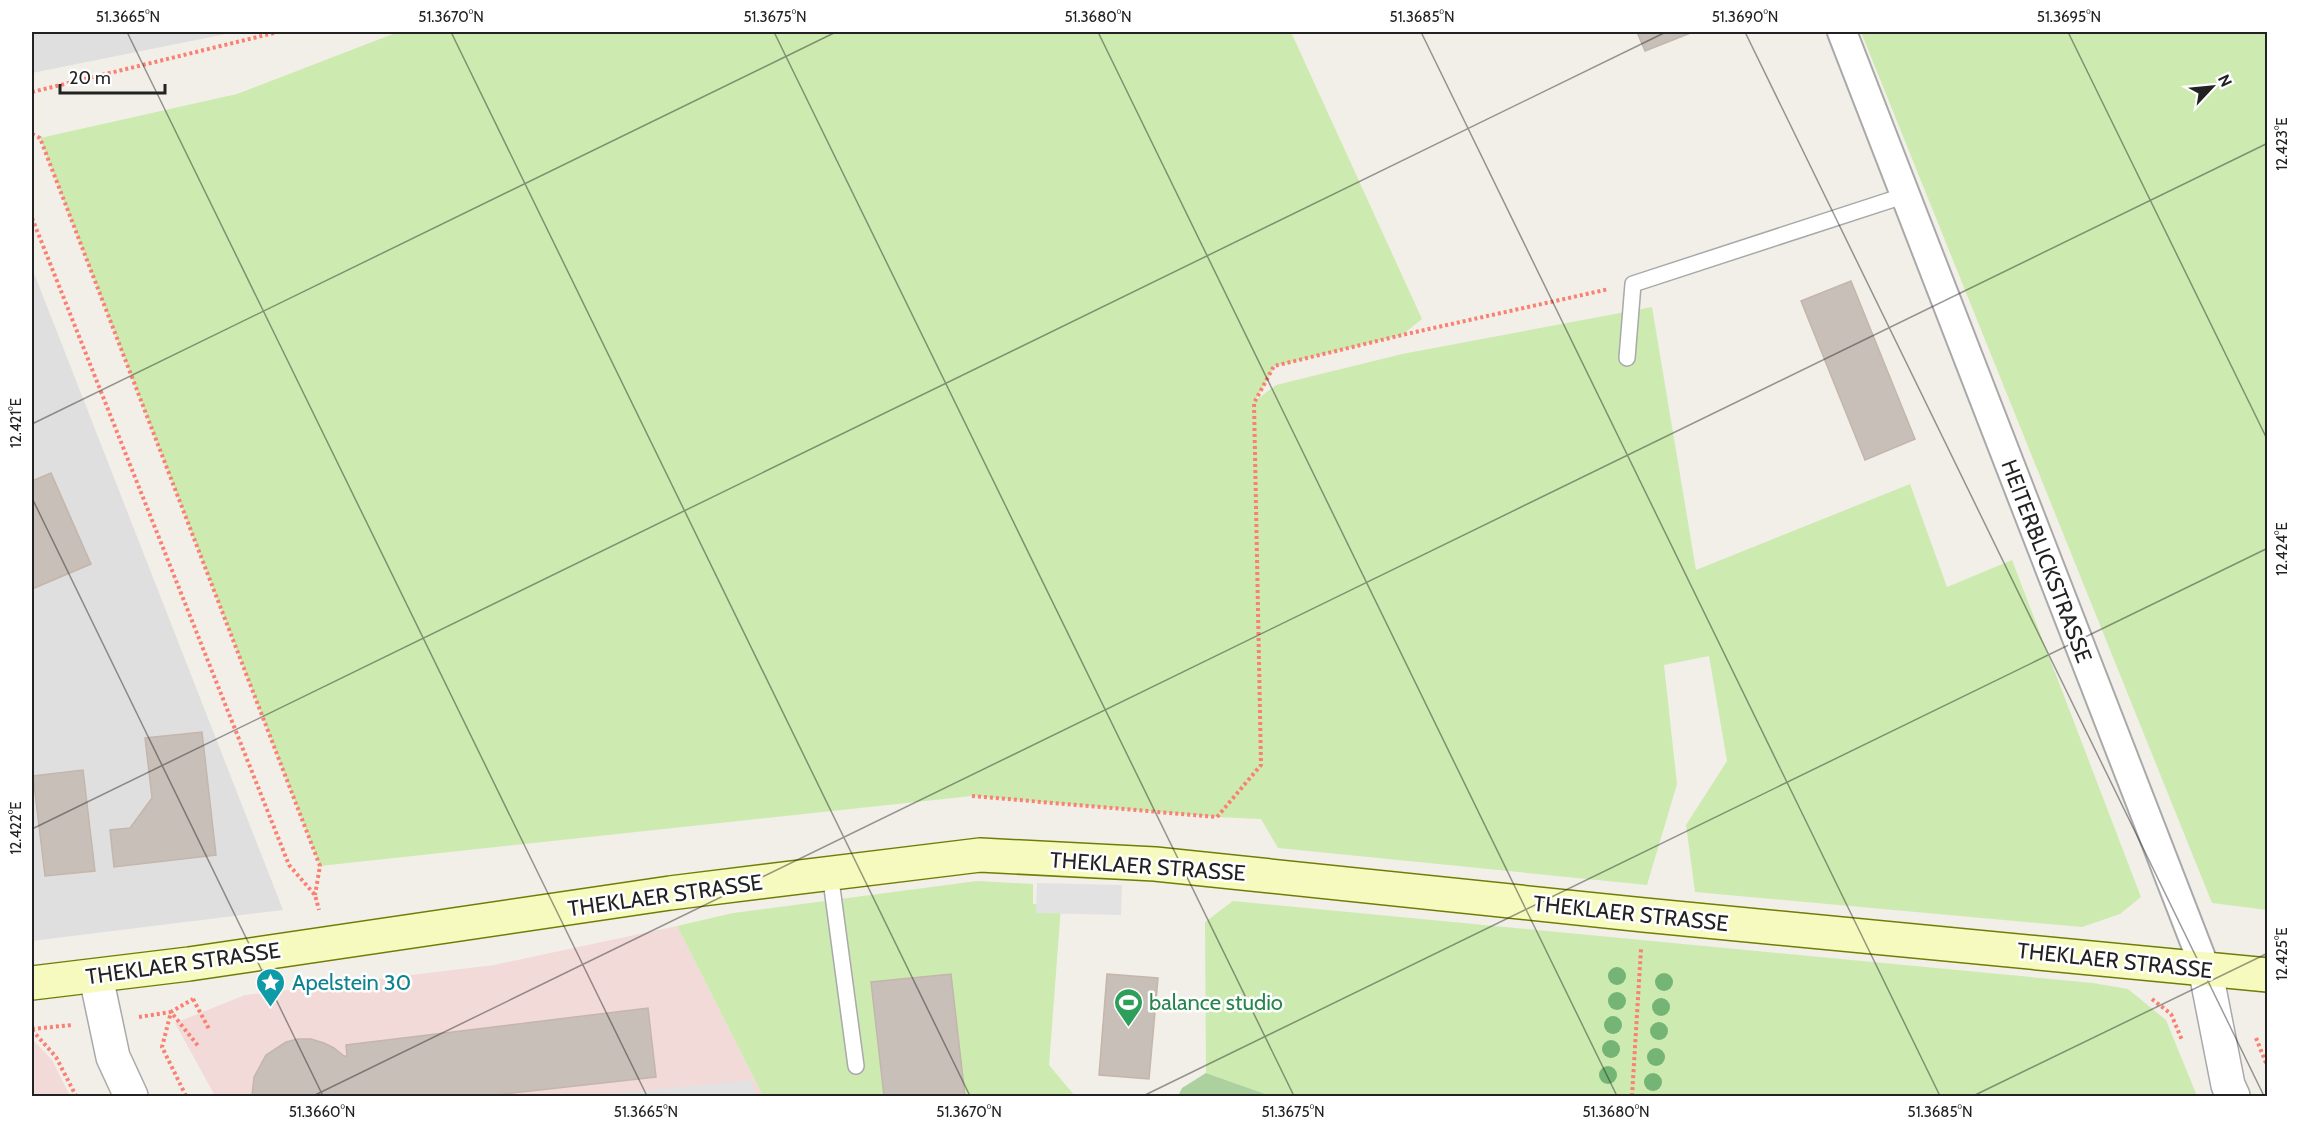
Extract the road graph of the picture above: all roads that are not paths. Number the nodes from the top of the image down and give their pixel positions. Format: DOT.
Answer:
graph roads {
  1 [pos="1842,32"];
  2 [pos="1906,195"];
  3 [pos="1627,358"];
  4 [pos="830,873"];
  5 [pos="2205,968"];
  6 [pos="2268,975"];
  7 [pos="96,976"];
  8 [pos="32,983"];
  9 [pos="856,1066"];
  10 [pos="131,1096"];
  11 [pos="2233,1096"];
  1 -- 2 [label="street, HEITERBLICKSTRASSE"];
  2 -- 3 [label="lane"];
  2 -- 5 [label="street, HEITERBLICKSTRASSE"];
  4 -- 5 [label="main road, THEKLAER STRASSE"];
  4 -- 7 [label="main road, THEKLAER STRASSE"];
  4 -- 9 [label="lane"];
  5 -- 6 [label="main road, THEKLAER STRASSE"];
  5 -- 11 [label="street, HEITERBLICKSTRASSE"];
  7 -- 8 [label="main road, THEKLAER STRASSE"];
  7 -- 10 [label="street"];
}
